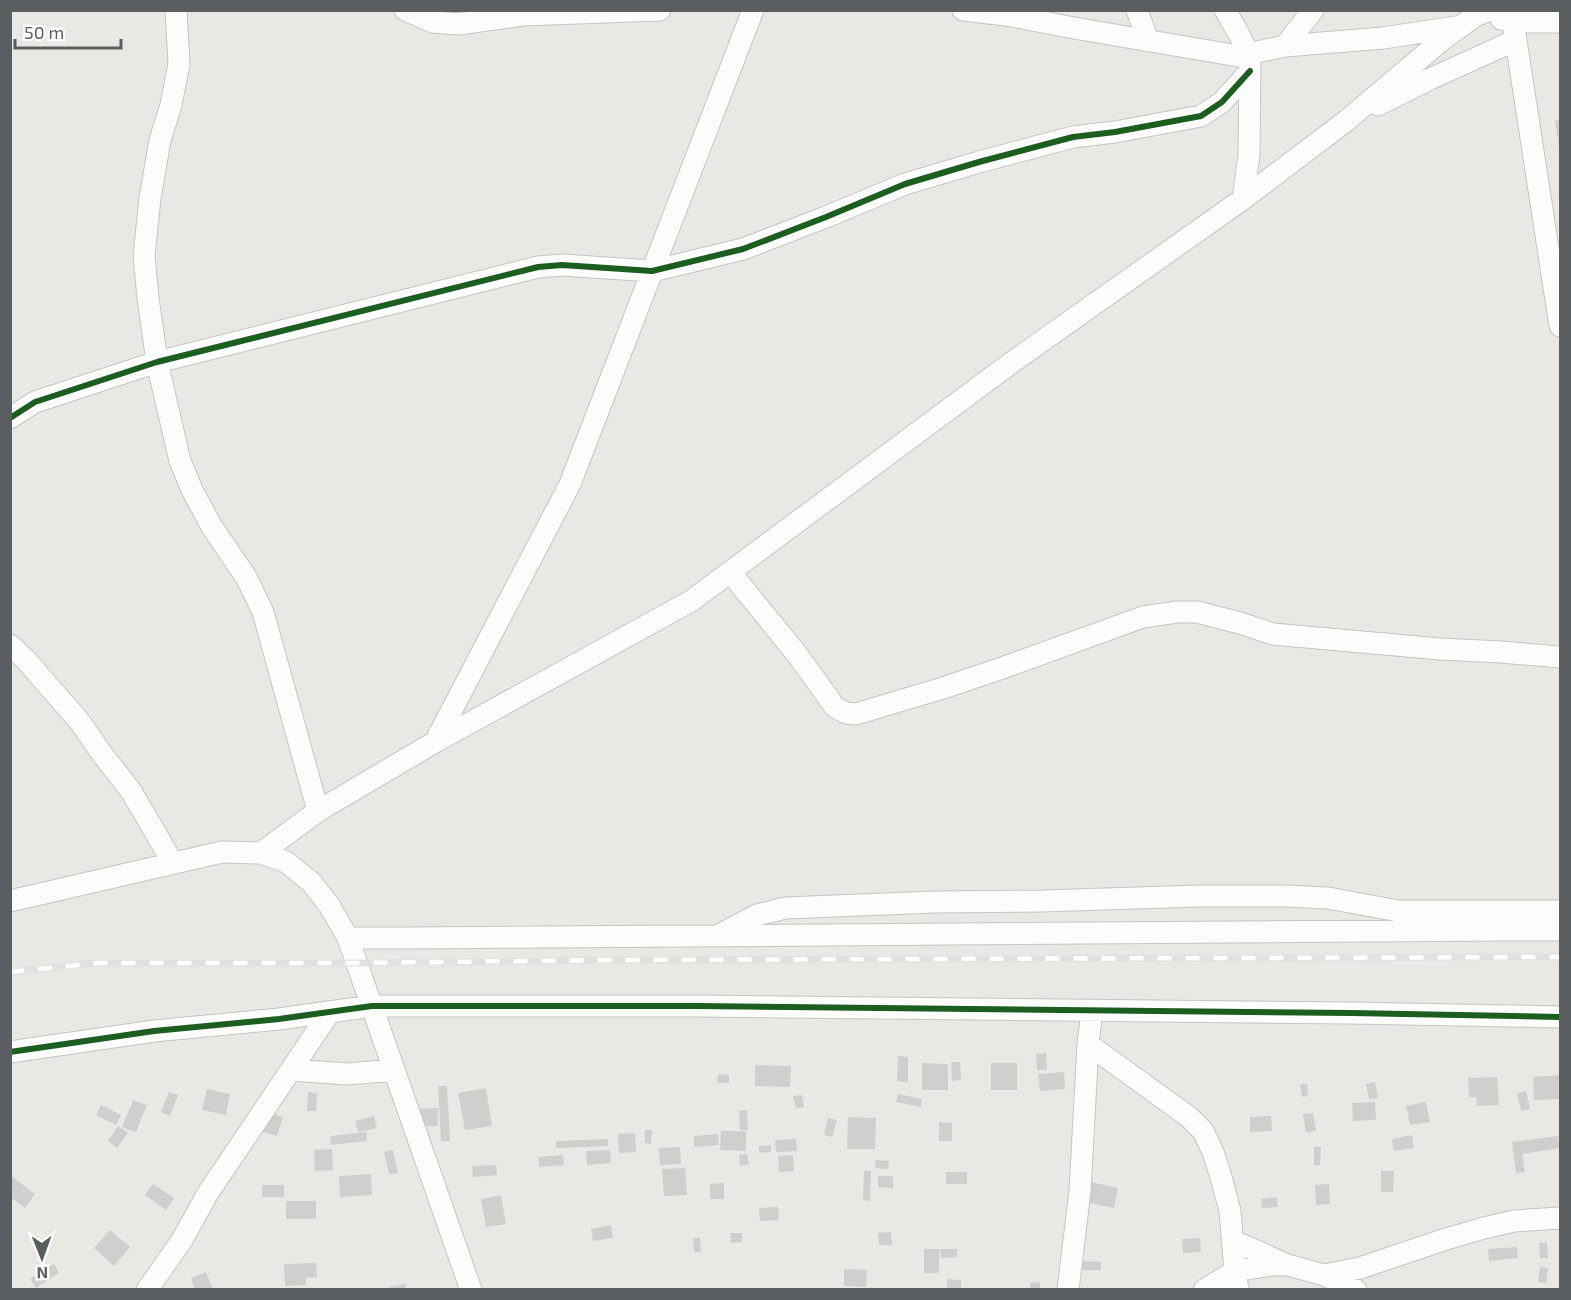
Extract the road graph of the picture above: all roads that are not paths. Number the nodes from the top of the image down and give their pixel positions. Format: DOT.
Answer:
graph roads {
  1 [pos="176,10"];
  2 [pos="405,10"];
  3 [pos="660,10"];
  4 [pos="753,10"];
  5 [pos="963,10"];
  6 [pos="1137,10"];
  7 [pos="1225,10"];
  8 [pos="1313,10"];
  9 [pos="1471,16"];
  10 [pos="1560,22"];
  11 [pos="1514,30"];
  12 [pos="1148,41"];
  13 [pos="1285,46"];
  14 [pos="1249,61"];
  15 [pos="1346,121"];
  16 [pos="1243,199"];
  17 [pos="652,271"];
  18 [pos="1560,326"];
  19 [pos="157,362"];
  20 [pos="35,402"];
  21 [pos="10,406"];
  22 [pos="10,418"];
  23 [pos="730,572"];
  24 [pos="10,645"];
  25 [pos="1560,657"];
  26 [pos="435,742"];
  27 [pos="318,811"];
  28 [pos="261,853"];
  29 [pos="174,863"];
  30 [pos="10,901"];
  31 [pos="1560,912"];
  32 [pos="1560,930"];
  33 [pos="716,937"];
  34 [pos="348,938"];
  35 [pos="372,1006"];
  36 [pos="1092,1011"];
  37 [pos="330,1012"];
  38 [pos="1560,1017"];
  39 [pos="1088,1044"];
  40 [pos="10,1052"];
  41 [pos="291,1070"];
  42 [pos="394,1070"];
  43 [pos="1560,1218"];
  44 [pos="1232,1240"];
  45 [pos="1288,1265"];
  46 [pos="1324,1275"];
  47 [pos="1237,1280"];
  48 [pos="147,1290"];
  49 [pos="471,1290"];
  50 [pos="1068,1290"];
  51 [pos="1204,1290"];
  52 [pos="1356,1290"];
  1 -- 19 [label="street"];
  2 -- 3 [label="street"];
  4 -- 17 [label="street"];
  5 -- 12 [label="street"];
  6 -- 12 [label="street"];
  7 -- 14 [label="street"];
  8 -- 13 [label="street"];
  9 -- 11 [label="street"];
  9 -- 13 [label="street"];
  9 -- 15 [label="street"];
  10 -- 11 [label="street"];
  11 -- 15 [label="street"];
  11 -- 18 [label="street"];
  12 -- 14 [label="street"];
  13 -- 14 [label="street"];
  14 -- 16 [label="street"];
  14 -- 17 [label="street"];
  15 -- 16 [label="street"];
  16 -- 23 [label="street"];
  17 -- 19 [label="street"];
  17 -- 26 [label="street"];
  19 -- 20 [label="street"];
  19 -- 27 [label="street"];
  20 -- 21 [label="street"];
  20 -- 22 [label="street"];
  23 -- 25 [label="street"];
  23 -- 26 [label="street"];
  24 -- 29 [label="street"];
  26 -- 27 [label="street"];
  27 -- 28 [label="street"];
  28 -- 29 [label="street"];
  28 -- 34 [label="street"];
  29 -- 30 [label="street"];
  31 -- 33 [label="street"];
  32 -- 33 [label="street"];
  33 -- 34 [label="street"];
  34 -- 35 [label="street"];
  35 -- 36 [label="street"];
  35 -- 37 [label="street"];
  35 -- 42 [label="street"];
  36 -- 38 [label="street"];
  36 -- 39 [label="street"];
  37 -- 40 [label="street"];
  37 -- 41 [label="street"];
  39 -- 44 [label="street"];
  39 -- 50 [label="street"];
  41 -- 42 [label="street"];
  41 -- 48 [label="street"];
  42 -- 49 [label="street"];
  43 -- 46 [label="street"];
  44 -- 45 [label="street"];
  44 -- 47 [label="street"];
  45 -- 46 [label="street"];
  45 -- 47 [label="street"];
  46 -- 52 [label="street"];
  47 -- 51 [label="street"];
}
